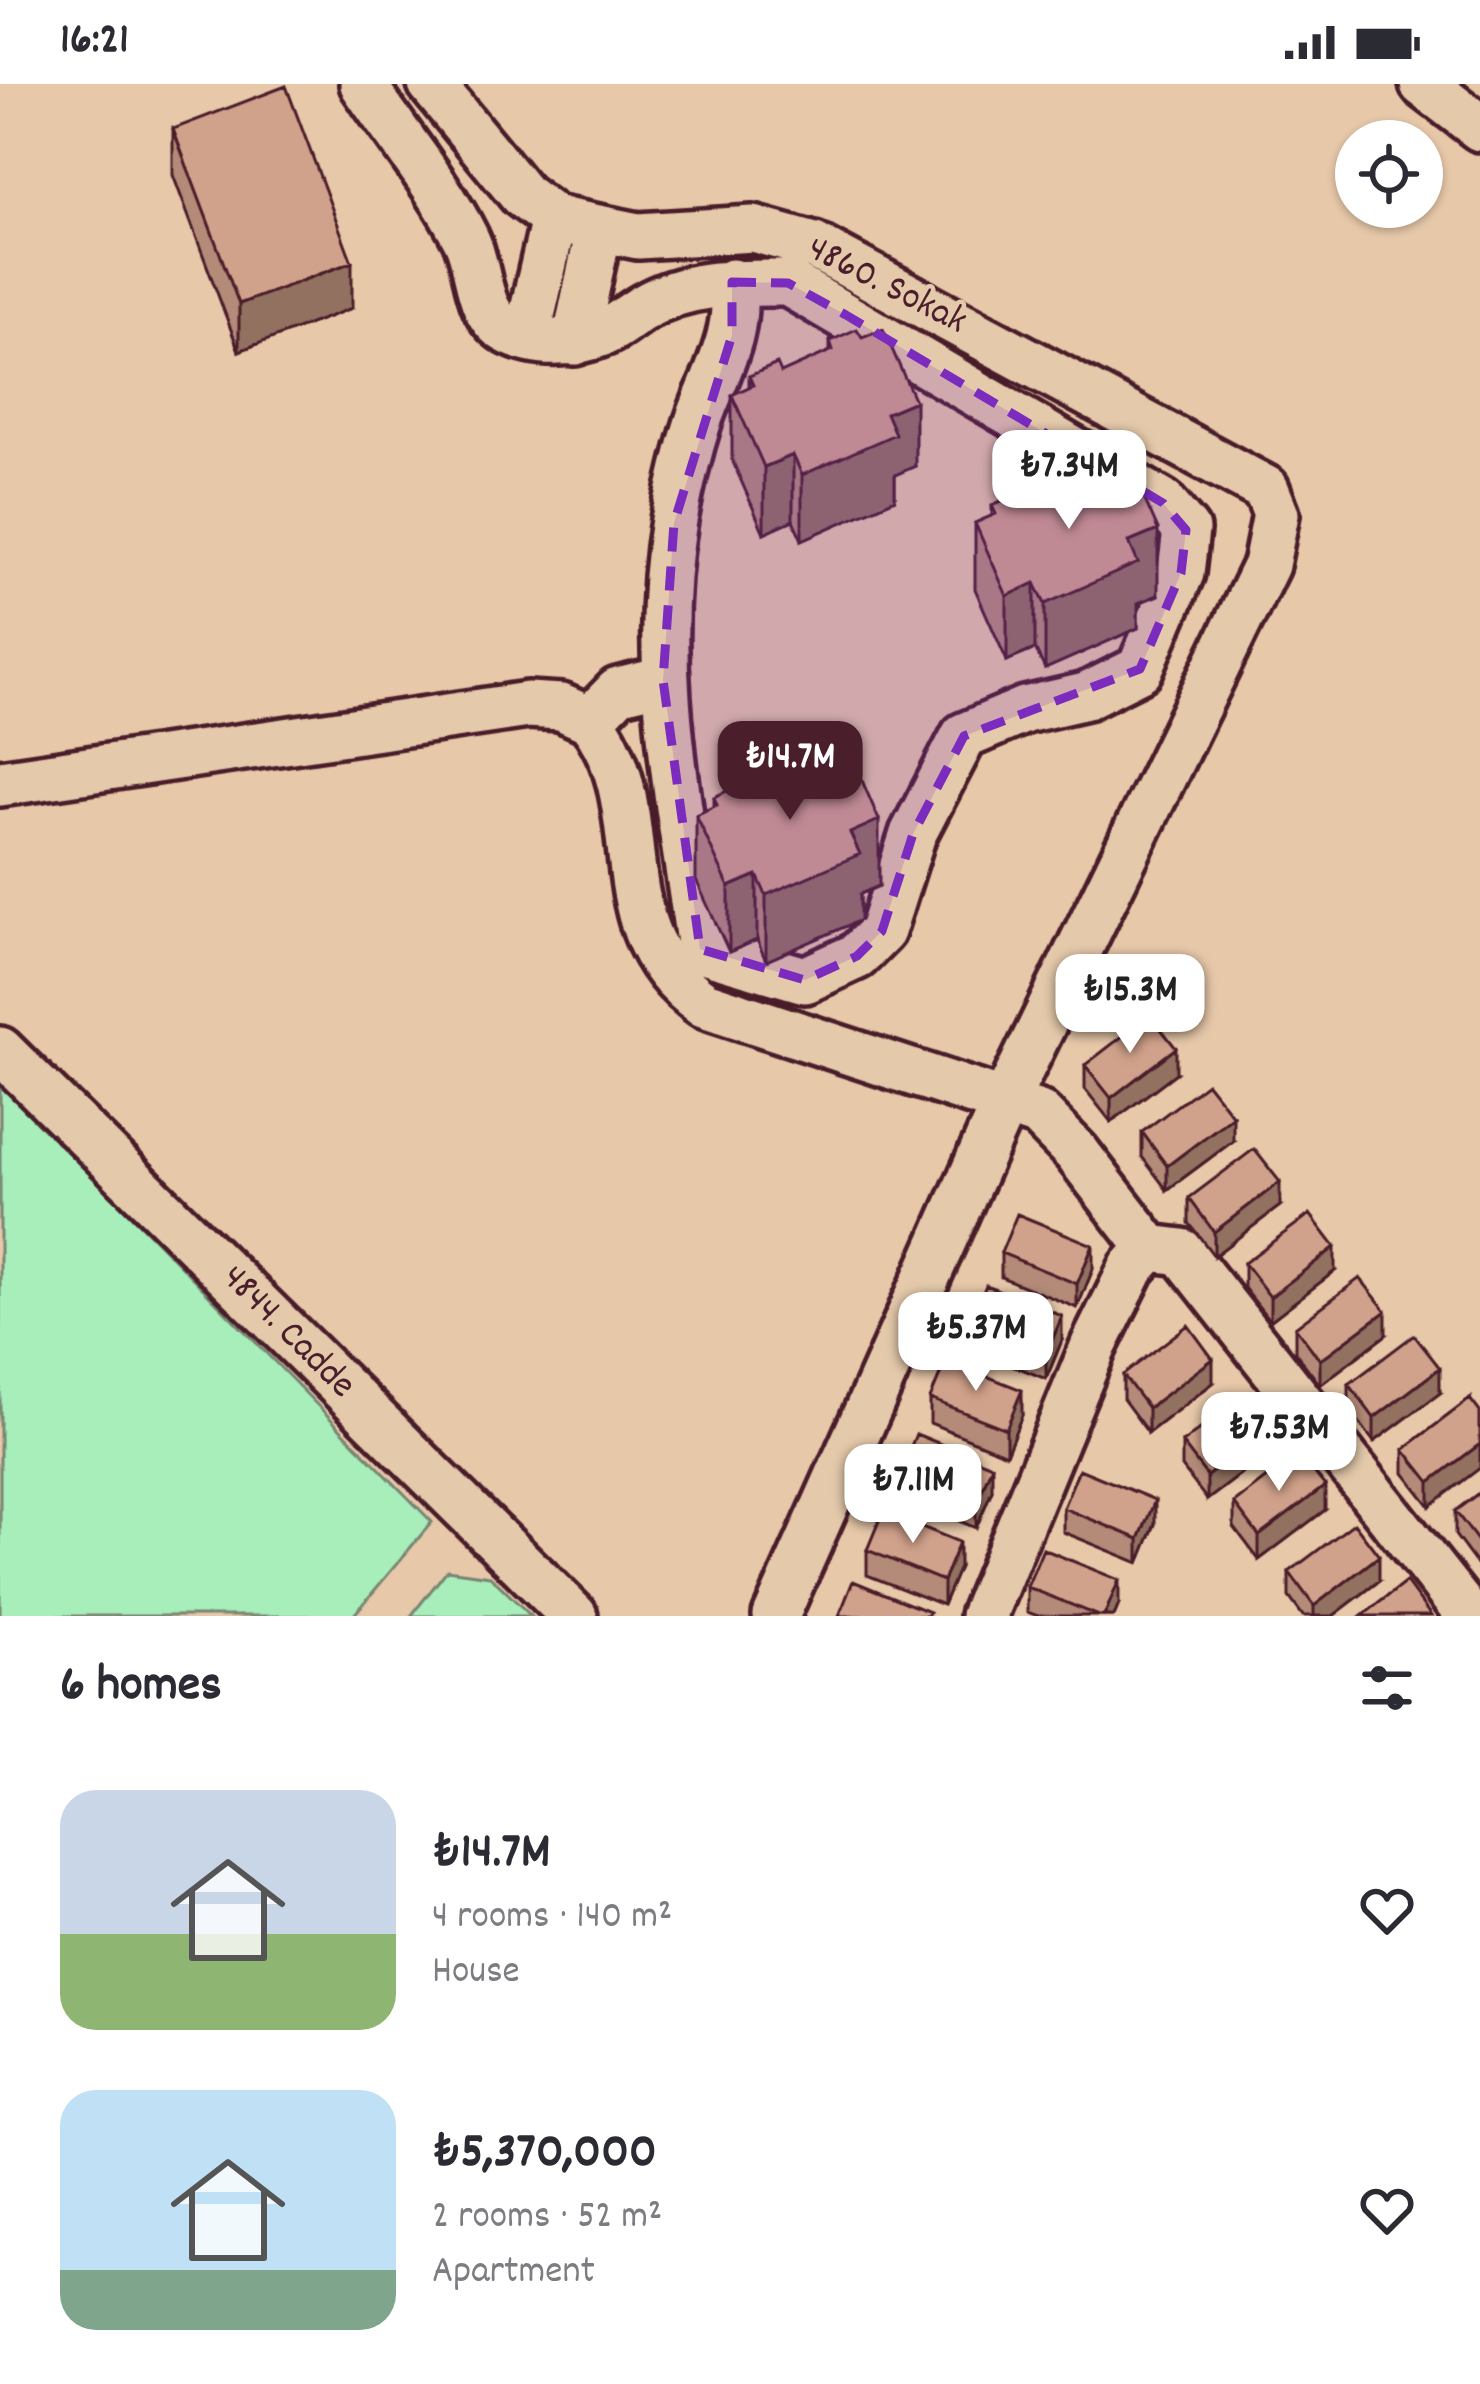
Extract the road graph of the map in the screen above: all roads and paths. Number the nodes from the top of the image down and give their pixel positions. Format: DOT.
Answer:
graph roads {
  1 [pos="363,84"];
  2 [pos="431,84"];
  3 [pos="1423,84"];
  4 [pos="1480,128"];
  5 [pos="554,218"];
  6 [pos="599,230"];
  7 [pos="732,282"];
  8 [pos="526,337"];
  9 [pos="575,342"];
  10 [pos="663,680"];
  11 [pos="590,720"];
  12 [pos="0,783"];
  13 [pos="0,1050"];
  14 [pos="1005,1102"];
  15 [pos="1150,1248"];
  16 [pos="574,1616"];
  17 [pos="776,1616"];
  18 [pos="983,1616"];
  19 [pos="1469,1616"];
  1 -- 8 [label="street"];
  2 -- 5 [label="street, 4860. Sokak"];
  3 -- 4 [label="street"];
  5 -- 6 [label="street, 4860. Sokak"];
  5 -- 8 [label="street"];
  6 -- 9 [label="street"];
  6 -- 14 [label="street, 4860. Sokak"];
  7 -- 9 [label="street"];
  7 -- 10 [label="street"];
  7 -- 10 [label="street"];
  8 -- 9 [label="street"];
  10 -- 11 [label="street"];
  11 -- 12 [label="street"];
  11 -- 14 [label="street"];
  13 -- 16 [label="street, 4844. Cadde"];
  14 -- 15 [label="street"];
  14 -- 17 [label="street"];
  15 -- 18 [label="street"];
  15 -- 19 [label="street"];
}
